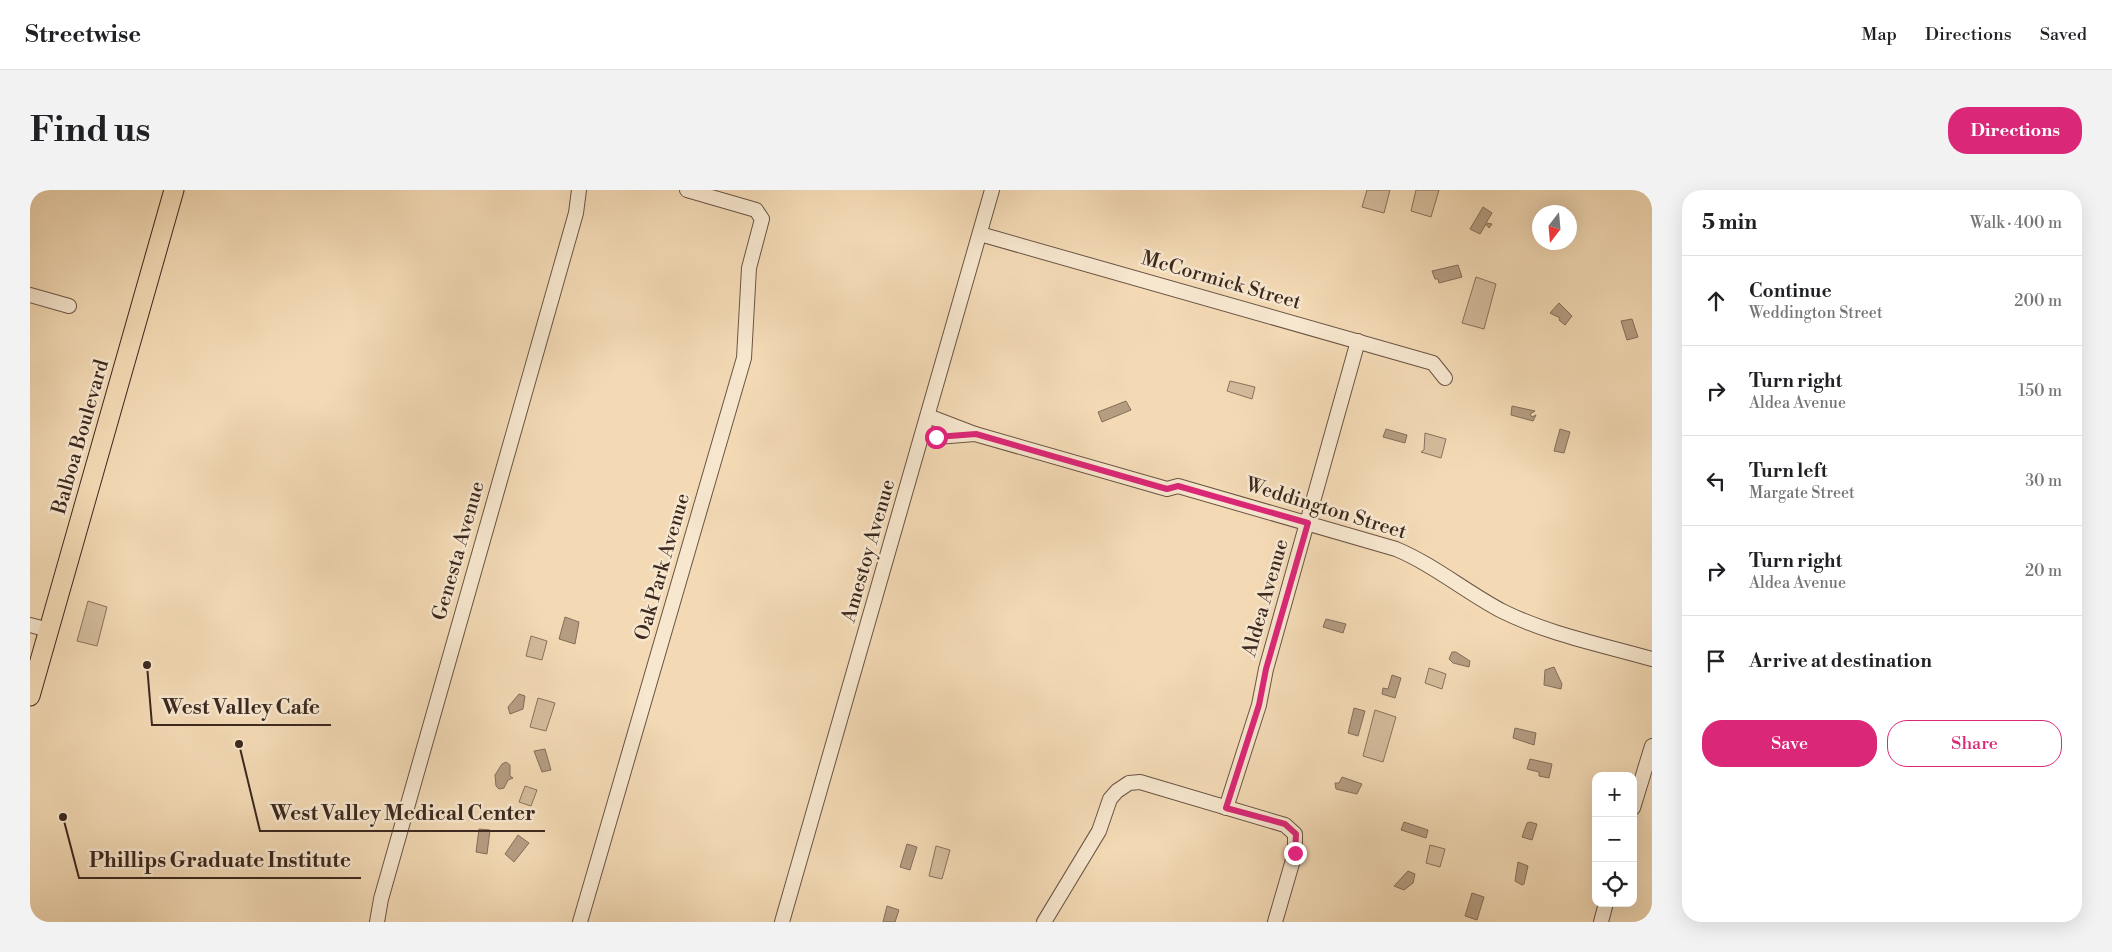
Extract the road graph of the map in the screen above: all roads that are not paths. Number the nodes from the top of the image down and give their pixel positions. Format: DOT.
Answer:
graph roads {
  1 [pos="174,190"];
  2 [pos="579,190"];
  3 [pos="687,190"];
  4 [pos="992,190"];
  5 [pos="980,234"];
  6 [pos="30,295"];
  7 [pos="69,306"];
  8 [pos="1358,341"];
  9 [pos="1445,378"];
  10 [pos="928,416"];
  11 [pos="976,434"];
  12 [pos="923,435"];
  13 [pos="1308,523"];
  14 [pos="30,625"];
  15 [pos="49,630"];
  16 [pos="1652,659"];
  17 [pos="30,696"];
  18 [pos="1652,746"];
  19 [pos="1637,795"];
  20 [pos="1226,808"];
  21 [pos="1605,907"];
  22 [pos="378,922"];
  23 [pos="580,922"];
  24 [pos="782,922"];
  25 [pos="1044,922"];
  26 [pos="1275,922"];
  27 [pos="1601,922"];
  1 -- 15 [label="main road, Balboa Boulevard"];
  2 -- 22 [label="street, Genesta Avenue"];
  3 -- 23 [label="street, Oak Park Avenue"];
  4 -- 5 [label="street, Amestoy Avenue"];
  5 -- 8 [label="street, McCormick Street"];
  5 -- 10 [label="street, Amestoy Avenue"];
  6 -- 7 [label="street"];
  8 -- 9 [label="street, McCormick Street"];
  8 -- 13 [label="street, Aldea Avenue"];
  10 -- 11 [label="street, Weddington Street"];
  10 -- 12 [label="street, Amestoy Avenue"];
  11 -- 12 [label="street, Weddington Street"];
  11 -- 13 [label="street, Weddington Street"];
  12 -- 24 [label="street, Amestoy Avenue"];
  13 -- 16 [label="street, Weddington Street"];
  13 -- 20 [label="street, Aldea Avenue"];
  14 -- 15 [label="street"];
  15 -- 17 [label="main road, Balboa Boulevard"];
  18 -- 19 [label="street"];
  20 -- 25 [label="street"];
  20 -- 26 [label="street"];
  21 -- 27 [label="street"];
}
